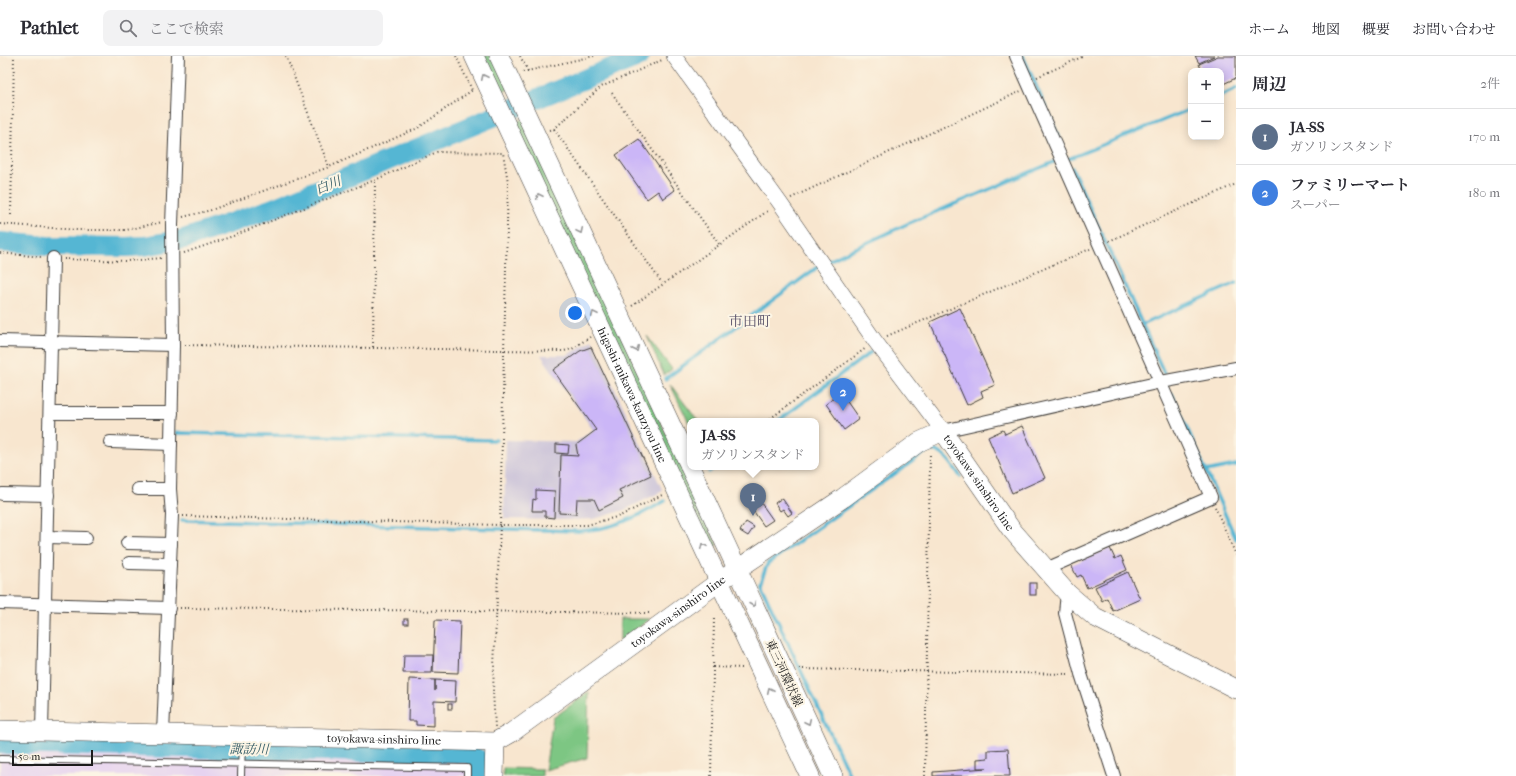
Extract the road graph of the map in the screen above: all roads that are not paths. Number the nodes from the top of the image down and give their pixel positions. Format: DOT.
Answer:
graph roads {
  1 [pos="178,56"];
  2 [pos="474,56"];
  3 [pos="498,56"];
  4 [pos="1016,56"];
  5 [pos="669,58"];
  6 [pos="53,258"];
  7 [pos="0,341"];
  8 [pos="52,342"];
  9 [pos="173,345"];
  10 [pos="1236,368"];
  11 [pos="1161,382"];
  12 [pos="50,413"];
  13 [pos="172,413"];
  14 [pos="937,434"];
  15 [pos="110,442"];
  16 [pos="171,444"];
  17 [pos="687,460"];
  18 [pos="692,470"];
  19 [pos="138,489"];
  20 [pos="170,489"];
  21 [pos="2,494"];
  22 [pos="48,495"];
  23 [pos="47,537"];
  24 [pos="86,538"];
  25 [pos="127,543"];
  26 [pos="171,544"];
  27 [pos="129,564"];
  28 [pos="170,564"];
  29 [pos="738,568"];
  30 [pos="1046,569"];
  31 [pos="720,581"];
  32 [pos="1067,593"];
  33 [pos="0,602"];
  34 [pos="45,604"];
  35 [pos="169,608"];
  36 [pos="1236,689"];
  37 [pos="0,730"];
  38 [pos="42,731"];
  39 [pos="162,734"];
  40 [pos="495,742"];
  41 [pos="242,744"];
  42 [pos="0,758"];
  43 [pos="241,763"];
  44 [pos="241,776"];
  45 [pos="467,776"];
  46 [pos="494,776"];
  47 [pos="810,776"];
  48 [pos="833,776"];
  49 [pos="1114,776"];
  1 -- 9 [label="street"];
  31 -- 2 [label="main road, higashi-mikawa-kanzyou line, one-way"];
  3 -- 17 [label="main road, higashi-mikawa-kanzyou line, one-way"];
  4 -- 11 [label="street"];
  5 -- 14 [label="street"];
  6 -- 8 [label="street"];
  7 -- 8 [label="street"];
  8 -- 9 [label="street"];
  8 -- 12 [label="street"];
  9 -- 13 [label="street"];
  10 -- 11 [label="street"];
  11 -- 14 [label="street"];
  11 -- 30 [label="street"];
  12 -- 13 [label="street"];
  12 -- 22 [label="street"];
  13 -- 16 [label="street"];
  14 -- 29 [label="main road, toyokawa-sinshiro line"];
  14 -- 30 [label="main road, toyokawa-sinshiro line"];
  15 -- 16 [label="street"];
  16 -- 20 [label="street"];
  18 -- 29 [label="main road, higashi-mikawa-kanzyou line"];
  19 -- 20 [label="street"];
  20 -- 26 [label="street"];
  21 -- 22 [label="street"];
  22 -- 23 [label="street"];
  23 -- 24 [label="street"];
  23 -- 34 [label="street"];
  25 -- 26 [label="street"];
  26 -- 28 [label="street"];
  27 -- 28 [label="street"];
  28 -- 35 [label="street"];
  29 -- 31 [label="main road, toyokawa-sinshiro line"];
  29 -- 48 [label="main road, 東三河環状線, one-way"];
  30 -- 32 [label="main road, toyokawa-sinshiro line"];
  31 -- 40 [label="main road, toyokawa-sinshiro line"];
  47 -- 31 [label="main road, 東三河環状線, one-way"];
  32 -- 36 [label="main road, toyokawa-sinshiro line"];
  32 -- 49 [label="street"];
  33 -- 34 [label="street"];
  34 -- 35 [label="street"];
  34 -- 38 [label="street"];
  35 -- 39 [label="street"];
  37 -- 38 [label="main road, toyokawa-sinshiro line"];
  38 -- 39 [label="main road, toyokawa-sinshiro line"];
  39 -- 41 [label="main road, toyokawa-sinshiro line"];
  40 -- 41 [label="main road, toyokawa-sinshiro line"];
  40 -- 46 [label="main road"];
  41 -- 43 [label="lane"];
  42 -- 43 [label="lane"];
  43 -- 44 [label="lane"];
  43 -- 45 [label="lane"];
}
